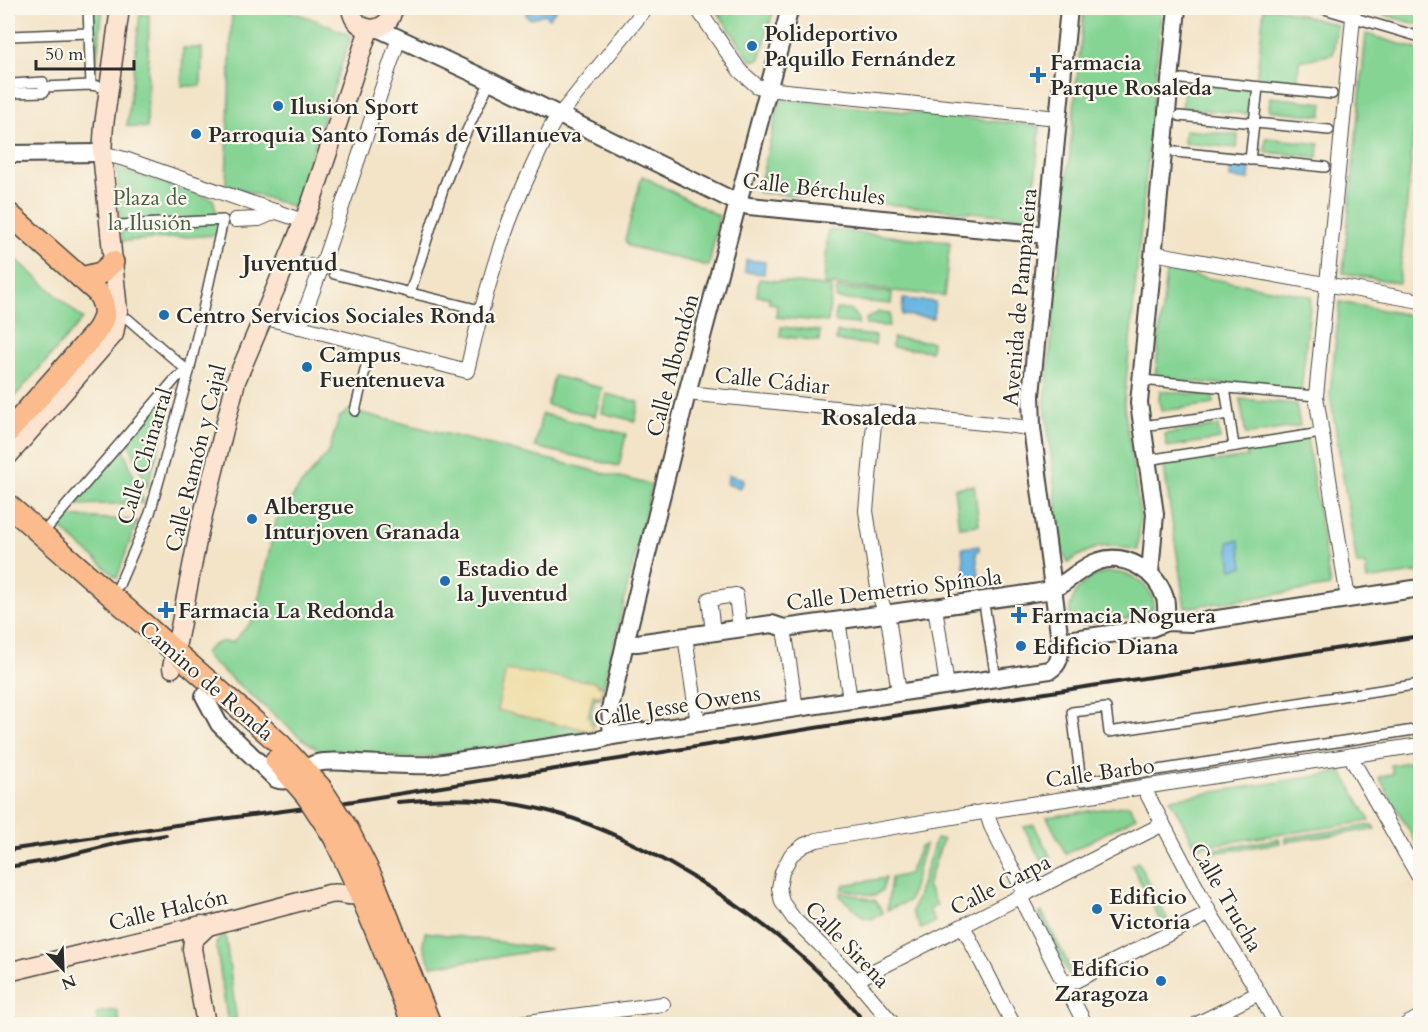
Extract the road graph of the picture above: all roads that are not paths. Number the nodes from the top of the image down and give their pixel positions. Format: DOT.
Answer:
graph roads {
  1 [pos="88,8"];
  2 [pos="120,8"];
  3 [pos="351,8"];
  4 [pos="646,8"];
  5 [pos="697,8"];
  6 [pos="790,8"];
  7 [pos="1069,8"];
  8 [pos="1176,8"];
  9 [pos="1321,8"];
  10 [pos="1353,12"];
  11 [pos="382,21"];
  12 [pos="89,33"];
  13 [pos="10,36"];
  14 [pos="1420,37"];
  15 [pos="399,38"];
  16 [pos="1182,79"];
  17 [pos="490,81"];
  18 [pos="100,87"];
  19 [pos="1258,87"];
  20 [pos="12,88"];
  21 [pos="768,88"];
  22 [pos="1332,94"];
  23 [pos="560,116"];
  24 [pos="1179,116"];
  25 [pos="1058,118"];
  26 [pos="1254,123"];
  27 [pos="1329,130"];
  28 [pos="1175,152"];
  29 [pos="102,153"];
  30 [pos="8,154"];
  31 [pos="1250,160"];
  32 [pos="1325,167"];
  33 [pos="243,200"];
  34 [pos="738,203"];
  35 [pos="277,211"];
  36 [pos="8,213"];
  37 [pos="303,221"];
  38 [pos="119,225"];
  39 [pos="1047,236"];
  40 [pos="1153,253"];
  41 [pos="287,260"];
  42 [pos="113,262"];
  43 [pos="328,271"];
  44 [pos="81,278"];
  45 [pos="1326,284"];
  46 [pos="410,293"];
  47 [pos="1420,302"];
  48 [pos="476,309"];
  49 [pos="116,311"];
  50 [pos="263,317"];
  51 [pos="299,327"];
  52 [pos="371,346"];
  53 [pos="189,372"];
  54 [pos="1141,381"];
  55 [pos="1226,388"];
  56 [pos="687,393"];
  57 [pos="1316,396"];
  58 [pos="355,411"];
  59 [pos="875,412"];
  60 [pos="1229,414"];
  61 [pos="1142,426"];
  62 [pos="1032,428"];
  63 [pos="8,432"];
  64 [pos="1321,433"];
  65 [pos="1234,446"];
  66 [pos="8,456"];
  67 [pos="1147,460"];
  68 [pos="8,505"];
  69 [pos="8,524"];
  70 [pos="48,527"];
  71 [pos="1150,573"];
  72 [pos="119,585"];
  73 [pos="1420,588"];
  74 [pos="1053,589"];
  75 [pos="1348,599"];
  76 [pos="935,607"];
  77 [pos="985,610"];
  78 [pos="886,613"];
  79 [pos="838,620"];
  80 [pos="1166,622"];
  81 [pos="741,628"];
  82 [pos="784,628"];
  83 [pos="713,632"];
  84 [pos="685,636"];
  85 [pos="1060,641"];
  86 [pos="626,643"];
  87 [pos="174,660"];
  88 [pos="1056,666"];
  89 [pos="995,673"];
  90 [pos="1420,684"];
  91 [pos="947,686"];
  92 [pos="899,693"];
  93 [pos="850,700"];
  94 [pos="796,709"];
  95 [pos="698,724"];
  96 [pos="1420,729"];
  97 [pos="612,736"];
  98 [pos="1420,745"];
  99 [pos="1353,755"];
  100 [pos="298,774"];
  101 [pos="1146,787"];
  102 [pos="986,811"];
  103 [pos="1163,824"];
  104 [pos="791,855"];
  105 [pos="1420,879"];
  106 [pos="357,887"];
  107 [pos="1023,896"];
  108 [pos="1210,913"];
  109 [pos="963,926"];
  110 [pos="186,935"];
  111 [pos="8,972"];
  112 [pos="856,980"];
  113 [pos="1064,983"];
  114 [pos="1258,993"];
  115 [pos="663,1004"];
  116 [pos="206,1024"];
  117 [pos="413,1024"];
  118 [pos="430,1024"];
  119 [pos="513,1024"];
  120 [pos="893,1024"];
  121 [pos="1013,1024"];
  122 [pos="1083,1024"];
  123 [pos="1197,1024"];
  124 [pos="1276,1024"];
  1 -- 12 [label="street"];
  2 -- 18 [label="main road"];
  3 -- 11 [label="main road"];
  4 -- 23 [label="street"];
  5 -- 21 [label="street"];
  6 -- 21 [label="street, Calle Albondón"];
  7 -- 25 [label="street, Avenida de Pampaneira"];
  8 -- 40 [label="street"];
  9 -- 10 [label="street"];
  10 -- 14 [label="street"];
  10 -- 45 [label="street"];
  11 -- 15 [label="street"];
  11 -- 37 [label="main road, Calle Ramón y Cajal"];
  12 -- 13 [label="street"];
  12 -- 18 [label="street"];
  15 -- 17 [label="street, Calle Bérchules"];
  15 -- 43 [label="street"];
  16 -- 19 [label="street"];
  17 -- 23 [label="street, Calle Bérchules"];
  17 -- 46 [label="street"];
  18 -- 20 [label="street"];
  18 -- 29 [label="main road"];
  19 -- 22 [label="street"];
  19 -- 26 [label="street"];
  21 -- 25 [label="street"];
  21 -- 34 [label="street, Calle Albondón"];
  23 -- 34 [label="street, Calle Bérchules"];
  23 -- 52 [label="street"];
  24 -- 26 [label="street"];
  25 -- 39 [label="street, Avenida de Pampaneira"];
  26 -- 27 [label="street"];
  26 -- 31 [label="street"];
  28 -- 31 [label="street"];
  29 -- 30 [label="street"];
  29 -- 33 [label="street"];
  29 -- 42 [label="main road"];
  31 -- 32 [label="street"];
  33 -- 35 [label="street"];
  33 -- 35 [label="street"];
  34 -- 39 [label="street, Calle Bérchules"];
  34 -- 56 [label="street, Calle Albondón"];
  35 -- 37 [label="street"];
  36 -- 44 [label="main road"];
  37 -- 41 [label="main road, Calle Ramón y Cajal"];
  38 -- 53 [label="street, Calle Chinarral"];
  39 -- 62 [label="street, Avenida de Pampaneira"];
  40 -- 45 [label="street"];
  40 -- 54 [label="street"];
  41 -- 43 [label="street"];
  41 -- 50 [label="main road, Calle Ramón y Cajal"];
  42 -- 44 [label="main road"];
  42 -- 49 [label="main road"];
  43 -- 46 [label="street"];
  43 -- 51 [label="street"];
  44 -- 49 [label="main road"];
  45 -- 47 [label="street"];
  45 -- 57 [label="street"];
  46 -- 48 [label="street"];
  49 -- 53 [label="street"];
  49 -- 63 [label="main road"];
  49 -- 66 [label="main road"];
  50 -- 51 [label="street"];
  50 -- 87 [label="main road, Calle Ramón y Cajal"];
  51 -- 52 [label="street"];
  52 -- 58 [label="street"];
  53 -- 70 [label="street, Calle Chinarral"];
  53 -- 72 [label="street, Calle Chinarral"];
  54 -- 55 [label="street"];
  54 -- 61 [label="street"];
  55 -- 57 [label="street"];
  55 -- 60 [label="street"];
  56 -- 59 [label="street, Calle Cádiar"];
  56 -- 86 [label="street, Calle Albondón"];
  57 -- 64 [label="street"];
  59 -- 62 [label="street, Calle Cádiar"];
  59 -- 78 [label="street"];
  60 -- 61 [label="street"];
  60 -- 65 [label="street"];
  61 -- 67 [label="street"];
  62 -- 74 [label="street, Avenida de Pampaneira"];
  64 -- 65 [label="street"];
  64 -- 75 [label="street"];
  65 -- 67 [label="street"];
  67 -- 71 [label="street"];
  68 -- 87 [label="main road, Camino de Ronda"];
  69 -- 87 [label="main road, Camino de Ronda"];
  71 -- 74 [label="street"];
  71 -- 80 [label="street"];
  73 -- 75 [label="street"];
  74 -- 76 [label="street, Calle Demetrio Spínola"];
  74 -- 85 [label="street, Avenida de Pampaneira"];
  75 -- 80 [label="street"];
  76 -- 78 [label="street, Calle Demetrio Spínola"];
  76 -- 91 [label="street"];
  77 -- 89 [label="street"];
  78 -- 79 [label="street, Calle Demetrio Spínola"];
  78 -- 92 [label="street"];
  79 -- 82 [label="street, Calle Demetrio Spínola"];
  79 -- 93 [label="street"];
  80 -- 85 [label="street"];
  81 -- 82 [label="street, Calle Demetrio Spínola"];
  81 -- 83 [label="street, Calle Demetrio Spínola"];
  81 -- 83 [label="street"];
  82 -- 94 [label="street"];
  83 -- 84 [label="street, Calle Demetrio Spínola"];
  84 -- 86 [label="street, Calle Demetrio Spínola"];
  84 -- 95 [label="street"];
  85 -- 88 [label="street, Avenida de Pampaneira"];
  86 -- 97 [label="street, Calle Albondón"];
  87 -- 100 [label="main road, Camino de Ronda"];
  87 -- 100 [label="main road, Camino de Ronda"];
  88 -- 91 [label="street, Calle Jesse Owens"];
  90 -- 96 [label="street"];
  91 -- 92 [label="street, Calle Jesse Owens"];
  92 -- 93 [label="street, Calle Jesse Owens"];
  93 -- 94 [label="street, Calle Jesse Owens"];
  94 -- 95 [label="street, Calle Jesse Owens"];
  95 -- 97 [label="street, Calle Jesse Owens"];
  97 -- 100 [label="street, Calle Jesse Owens"];
  98 -- 99 [label="street, Calle Barbo"];
  99 -- 101 [label="street, Calle Barbo"];
  99 -- 105 [label="street"];
  100 -- 106 [label="main road, Camino de Ronda, bridge"];
  101 -- 102 [label="street, Calle Barbo"];
  101 -- 103 [label="street, Calle Trucha"];
  102 -- 104 [label="street, Calle Barbo"];
  102 -- 107 [label="street"];
  103 -- 107 [label="street, Calle Carpa"];
  103 -- 108 [label="street, Calle Trucha"];
  104 -- 112 [label="street, Calle Sirena"];
  106 -- 110 [label="main road, Calle Halcón"];
  106 -- 117 [label="main road, Camino de Ronda"];
  106 -- 118 [label="main road, Camino de Ronda"];
  107 -- 109 [label="street, Calle Carpa"];
  107 -- 113 [label="street"];
  108 -- 113 [label="street"];
  108 -- 114 [label="street, Calle Trucha"];
  109 -- 112 [label="street, Calle Carpa"];
  109 -- 121 [label="street"];
  110 -- 111 [label="main road, Calle Halcón"];
  110 -- 116 [label="main road"];
  112 -- 120 [label="street, Calle Sirena"];
  113 -- 122 [label="street"];
  114 -- 123 [label="street"];
  114 -- 124 [label="street, Calle Trucha"];
  115 -- 119 [label="street"];
}
